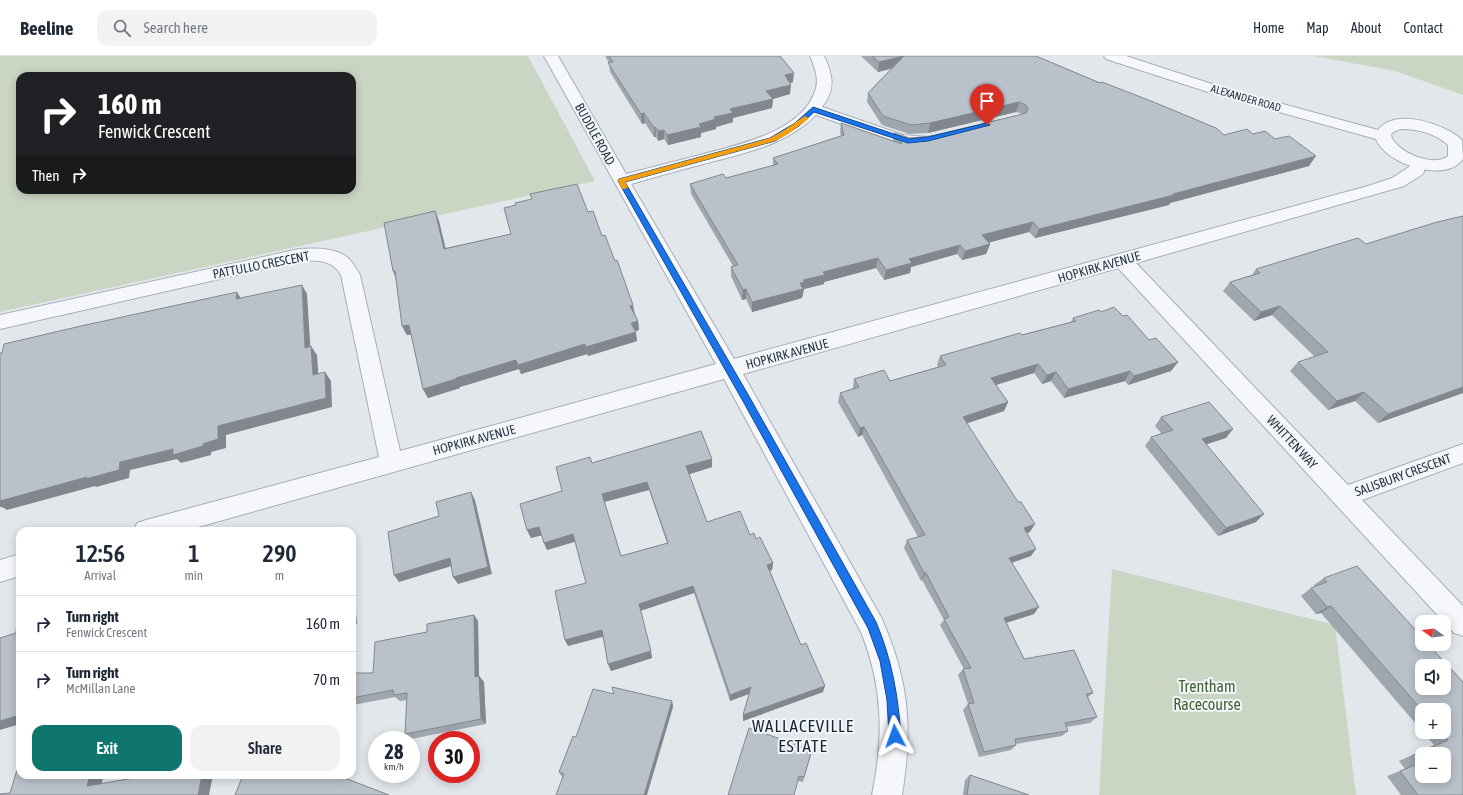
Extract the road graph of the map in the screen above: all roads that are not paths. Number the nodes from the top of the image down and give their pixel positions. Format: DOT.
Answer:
graph roads {
  1 [pos="552,56"];
  2 [pos="817,56"];
  3 [pos="1111,56"];
  4 [pos="813,109"];
  5 [pos="1383,136"];
  6 [pos="936,137"];
  7 [pos="1463,156"];
  8 [pos="1419,164"];
  9 [pos="621,181"];
  10 [pos="1123,261"];
  11 [pos="0,322"];
  12 [pos="730,370"];
  13 [pos="1463,453"];
  14 [pos="392,462"];
  15 [pos="1343,497"];
  16 [pos="160,527"];
  17 [pos="16,566"];
  18 [pos="0,571"];
  19 [pos="1463,624"];
  20 [pos="887,795"];
  1 -- 9 [label="street, BUDDLE ROAD"];
  2 -- 4 [label="street"];
  3 -- 5 [label="street, ALEXANDER ROAD"];
  4 -- 6 [label="street"];
  4 -- 9 [label="street"];
  5 -- 7 [label="street"];
  5 -- 8 [label="street"];
  7 -- 8 [label="street"];
  8 -- 10 [label="street, HOPKIRK AVENUE"];
  9 -- 12 [label="street, BUDDLE ROAD"];
  10 -- 12 [label="street, HOPKIRK AVENUE"];
  10 -- 15 [label="street, WHITTEN WAY"];
  11 -- 14 [label="street, PATTULLO CRESCENT"];
  12 -- 14 [label="street, HOPKIRK AVENUE"];
  12 -- 20 [label="street, BUDDLE ROAD"];
  13 -- 15 [label="street, SALISBURY CRESCENT"];
  14 -- 16 [label="street, HOPKIRK AVENUE"];
  15 -- 19 [label="street, WHITTEN WAY"];
  17 -- 18 [label="street"];
}
